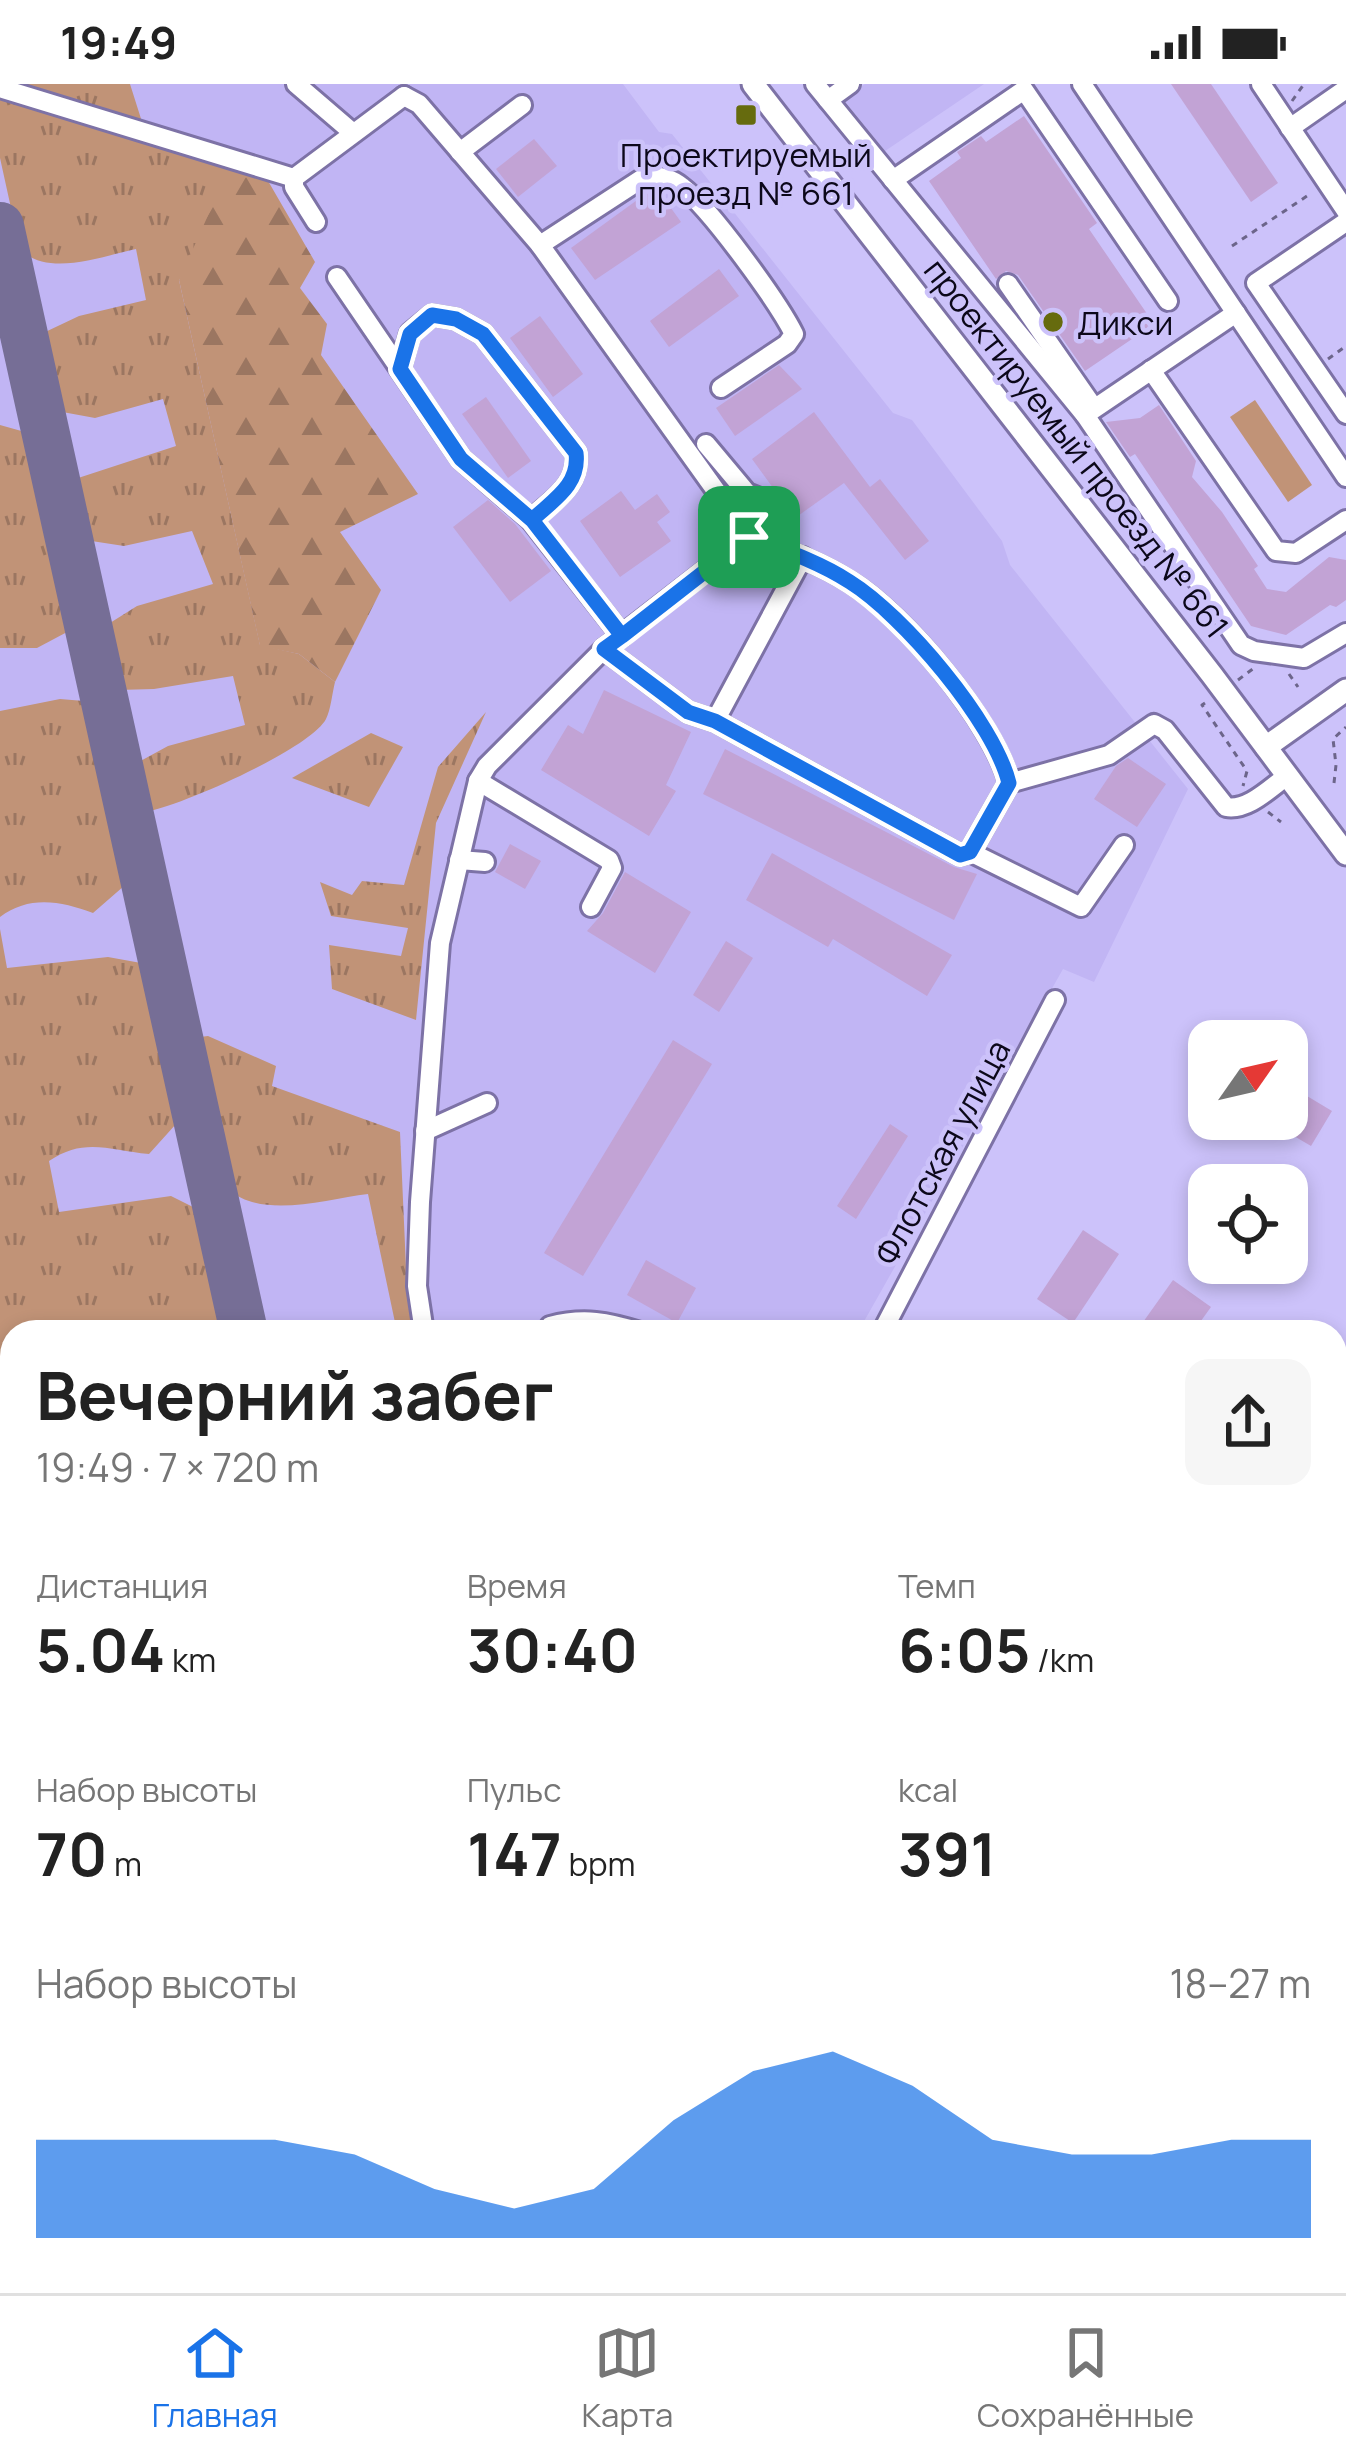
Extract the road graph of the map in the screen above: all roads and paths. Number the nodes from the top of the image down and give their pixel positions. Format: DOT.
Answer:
graph roads {
  1 [pos="296,84"];
  2 [pos="752,84"];
  3 [pos="850,84"];
  4 [pos="1082,84"];
  5 [pos="1261,84"];
  6 [pos="0,88"];
  7 [pos="1021,88"];
  8 [pos="1346,89"];
  9 [pos="404,90"];
  10 [pos="821,92"];
  11 [pos="521,105"];
  12 [pos="1290,128"];
  13 [pos="352,132"];
  14 [pos="460,152"];
  15 [pos="294,178"];
  16 [pos="893,179"];
  17 [pos="1327,183"];
  18 [pos="1346,212"];
  19 [pos="316,222"];
  20 [pos="1346,222"];
  21 [pos="540,245"];
  22 [pos="1232,246"];
  23 [pos="337,277"];
  24 [pos="1008,284"];
  25 [pos="1168,301"];
  26 [pos="1236,313"];
  27 [pos="400,369"];
  28 [pos="1151,370"];
  29 [pos="721,388"];
  30 [pos="1090,412"];
  31 [pos="1346,414"];
  32 [pos="706,444"];
  33 [pos="1346,477"];
  34 [pos="757,497"];
  35 [pos="532,520"];
  36 [pos="1346,520"];
  37 [pos="749,537"];
  38 [pos="803,557"];
  39 [pos="1346,634"];
  40 [pos="622,636"];
  41 [pos="604,649"];
  42 [pos="1346,690"];
  43 [pos="1205,703"];
  44 [pos="715,721"];
  45 [pos="1346,727"];
  46 [pos="1266,747"];
  47 [pos="1287,776"];
  48 [pos="478,781"];
  49 [pos="1009,783"];
  50 [pos="1334,783"];
  51 [pos="1237,791"];
  52 [pos="1124,845"];
  53 [pos="970,852"];
  54 [pos="1346,854"];
  55 [pos="459,860"];
  56 [pos="485,862"];
  57 [pos="591,908"];
  58 [pos="1055,1000"];
  59 [pos="487,1103"];
  60 [pos="425,1131"];
  61 [pos="422,1320"];
  62 [pos="888,1320"];
  1 -- 13 [label="street"];
  2 -- 46 [label="main road, проектируемый проезд № 661"];
  3 -- 10 [label="street"];
  4 -- 26 [label="street"];
  5 -- 12 [label="street"];
  6 -- 15 [label="street"];
  7 -- 16 [label="street"];
  7 -- 25 [label="street"];
  8 -- 12 [label="street"];
  9 -- 13 [label="street"];
  9 -- 14 [label="street"];
  10 -- 16 [label="street"];
  11 -- 14 [label="street"];
  12 -- 17 [label="street"];
  13 -- 15 [label="street"];
  14 -- 21 [label="street"];
  15 -- 19 [label="street"];
  16 -- 30 [label="street"];
  17 -- 18 [label="street"];
  17 -- 22 [label="path"];
  20 -- 31 [label="street"];
  21 -- 29 [label="street"];
  21 -- 32 [label="street"];
  23 -- 27 [label="street"];
  24 -- 30 [label="street"];
  26 -- 28 [label="street"];
  26 -- 33 [label="street"];
  27 -- 35 [label="street"];
  27 -- 35 [label="street"];
  28 -- 30 [label="street"];
  28 -- 36 [label="street"];
  30 -- 39 [label="street"];
  32 -- 34 [label="street"];
  32 -- 37 [label="street"];
  35 -- 40 [label="street"];
  37 -- 38 [label="street"];
  37 -- 40 [label="street"];
  38 -- 44 [label="street"];
  38 -- 49 [label="street"];
  40 -- 41 [label="street"];
  41 -- 44 [label="street"];
  41 -- 48 [label="street"];
  42 -- 46 [label="main road"];
  43 -- 51 [label="path"];
  44 -- 53 [label="street"];
  45 -- 50 [label="path"];
  46 -- 47 [label="main road, проектируемый проезд № 661"];
  47 -- 49 [label="street"];
  47 -- 54 [label="main road, проектируемый проезд № 661"];
  48 -- 55 [label="street"];
  48 -- 57 [label="street"];
  49 -- 53 [label="street"];
  52 -- 53 [label="street"];
  55 -- 56 [label="street"];
  55 -- 60 [label="street"];
  58 -- 62 [label="street, Флотская улица"];
  59 -- 60 [label="street"];
  60 -- 61 [label="street"];
}
